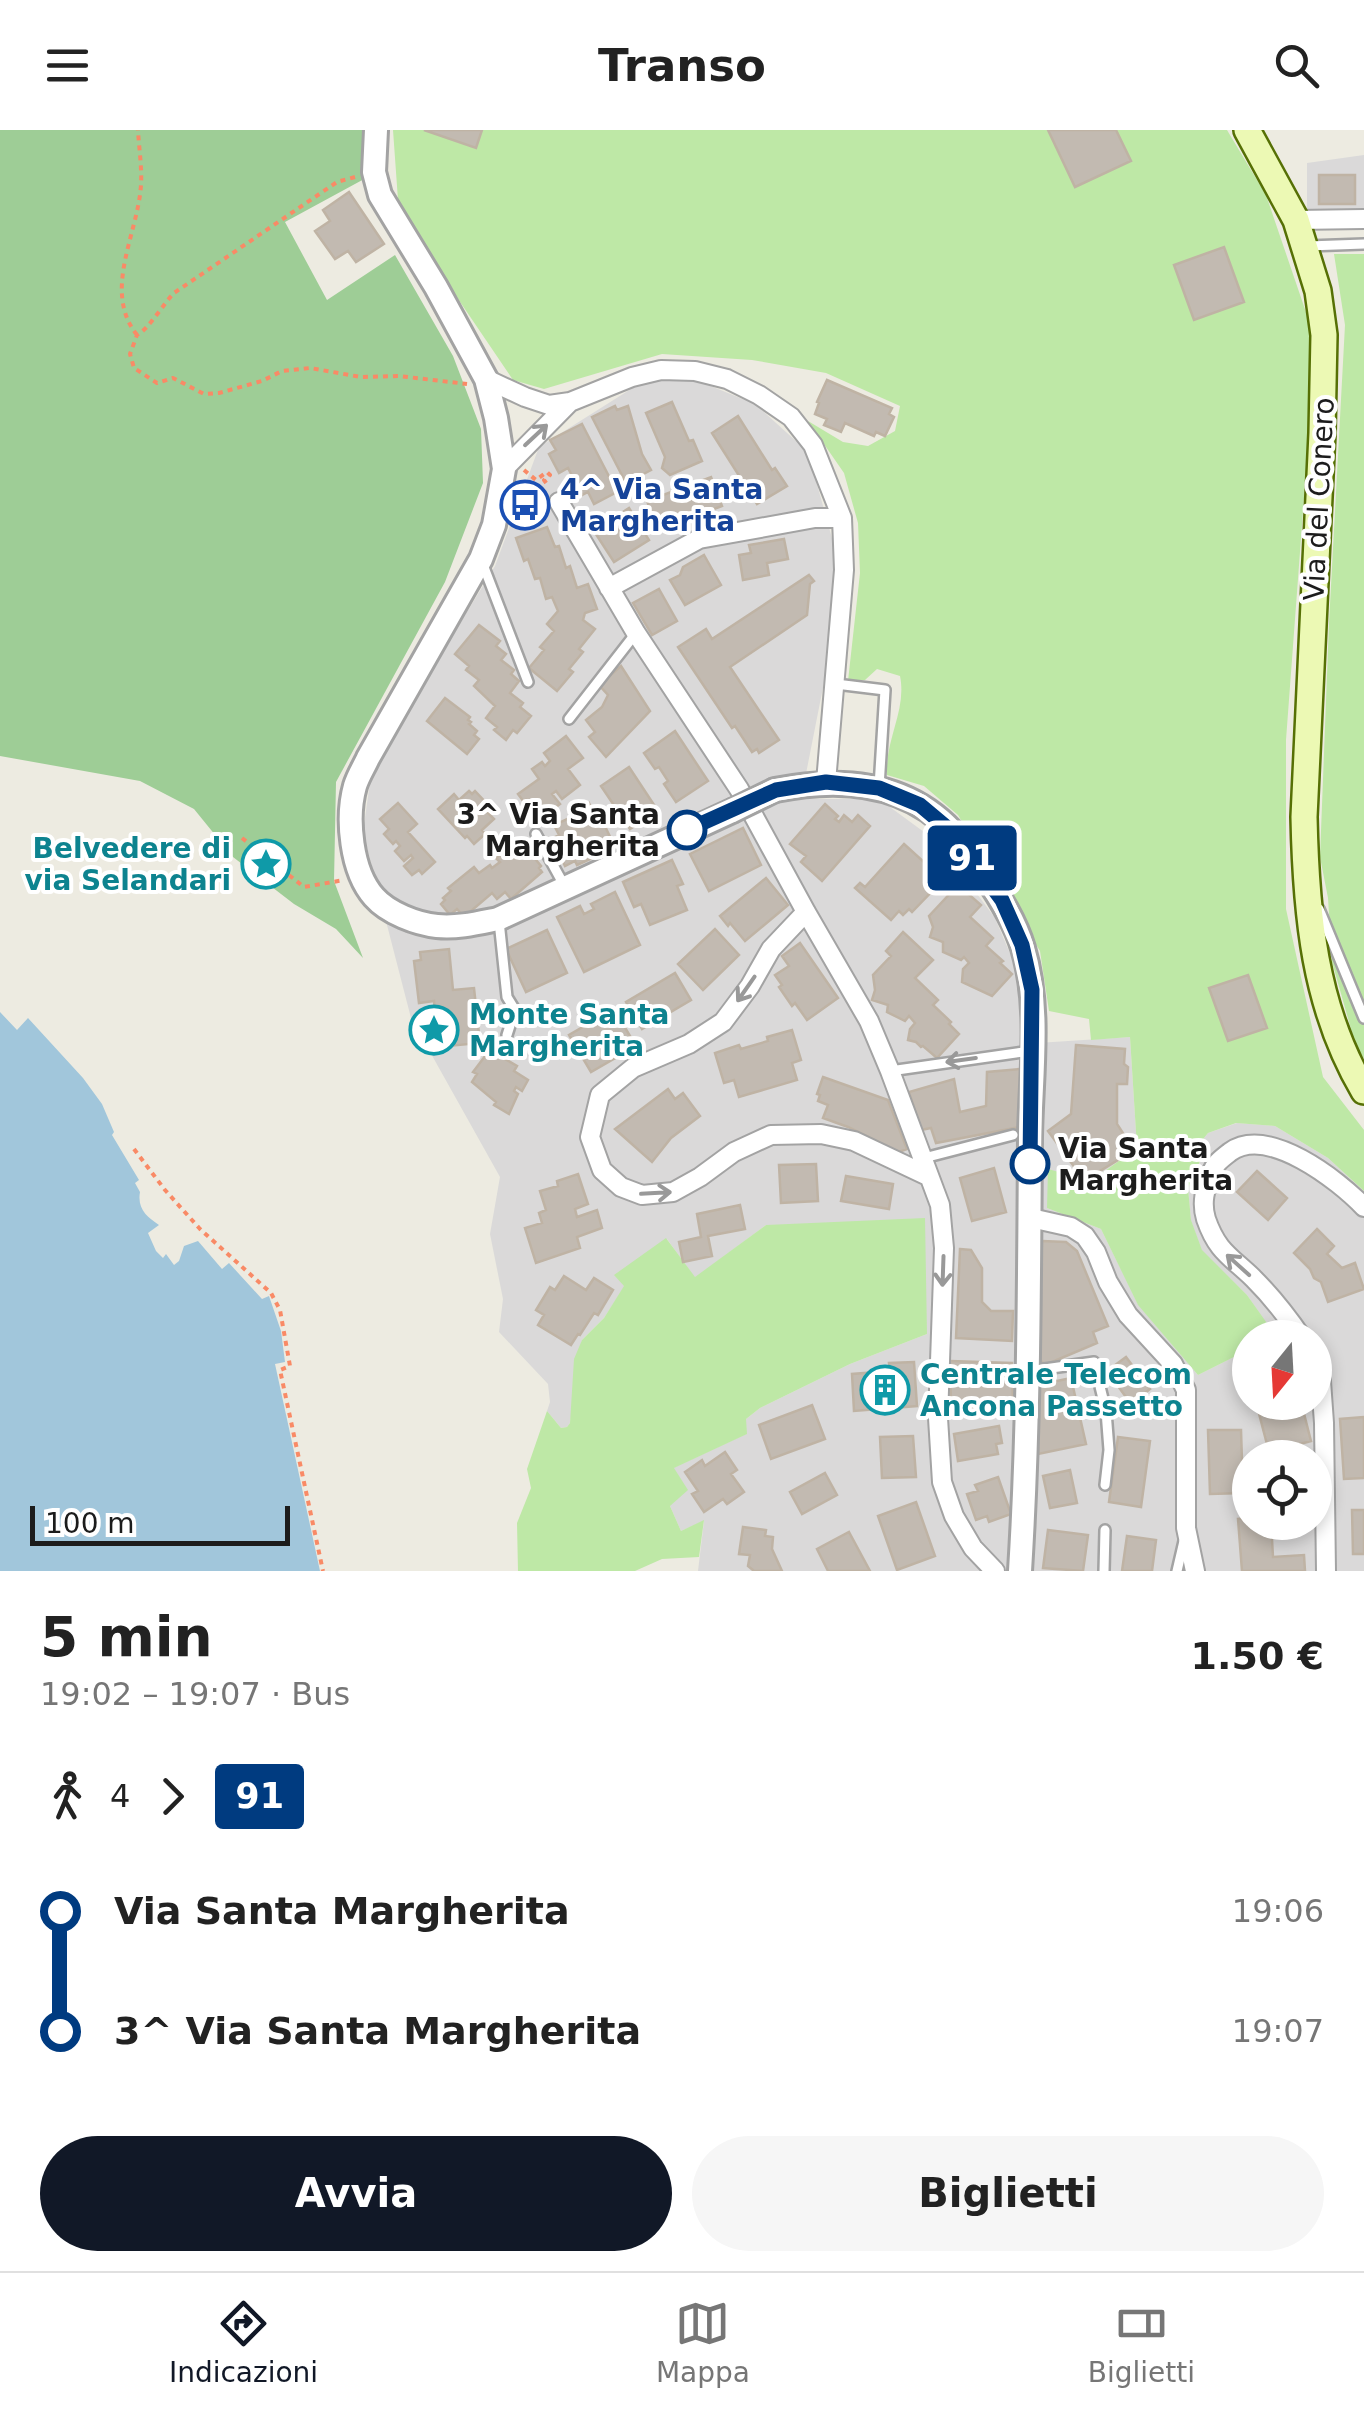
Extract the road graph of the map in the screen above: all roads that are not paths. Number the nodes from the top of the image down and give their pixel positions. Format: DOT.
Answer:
graph roads {
  1 [pos="376,130"];
  2 [pos="1247,130"];
  3 [pos="1364,219"];
  4 [pos="1296,220"];
  5 [pos="1364,244"];
  6 [pos="1305,246"];
  7 [pos="487,383"];
  8 [pos="570,402"];
  9 [pos="504,469"];
  10 [pos="559,502"];
  11 [pos="842,518"];
  12 [pos="481,559"];
  13 [pos="609,588"];
  14 [pos="636,633"];
  15 [pos="528,682"];
  16 [pos="833,684"];
  17 [pos="570,718"];
  18 [pos="826,782"];
  19 [pos="879,788"];
  20 [pos="536,834"];
  21 [pos="1307,884"];
  22 [pos="564,887"];
  23 [pos="806,912"];
  24 [pos="498,918"];
  25 [pos="1364,1018"];
  26 [pos="507,1035"];
  27 [pos="1033,1050"];
  28 [pos="890,1071"];
  29 [pos="1364,1091"];
  30 [pos="1013,1135"];
  31 [pos="925,1167"];
  32 [pos="1364,1207"];
  33 [pos="1031,1218"];
  34 [pos="1290,1320"];
  35 [pos="1027,1372"];
  36 [pos="1324,1420"];
  37 [pos="1105,1485"];
  38 [pos="1186,1528"];
  39 [pos="1105,1530"];
  40 [pos="995,1571"];
  41 [pos="1020,1571"];
  42 [pos="1104,1571"];
  43 [pos="1177,1571"];
  44 [pos="1196,1571"];
  45 [pos="1326,1571"];
  1 -- 7 [label="street"];
  2 -- 4 [label="main road, Via del Conero"];
  3 -- 4 [label="street"];
  4 -- 6 [label="main road, Via del Conero"];
  5 -- 6 [label="lane"];
  6 -- 21 [label="main road, Via del Conero"];
  7 -- 8 [label="street"];
  7 -- 9 [label="street"];
  9 -- 8 [label="street, one-way"];
  8 -- 11 [label="street"];
  9 -- 12 [label="street"];
  10 -- 13 [label="street"];
  11 -- 13 [label="street"];
  11 -- 16 [label="street"];
  12 -- 15 [label="lane"];
  12 -- 24 [label="street"];
  13 -- 14 [label="street"];
  14 -- 17 [label="lane"];
  14 -- 23 [label="street"];
  16 -- 18 [label="street"];
  16 -- 19 [label="lane"];
  18 -- 19 [label="street"];
  18 -- 22 [label="street, bridge"];
  19 -- 27 [label="street"];
  20 -- 22 [label="lane"];
  21 -- 25 [label="lane, Via del Conero"];
  21 -- 29 [label="main road, Via del Conero"];
  22 -- 24 [label="street"];
  23 -- 28 [label="street"];
  23 -- 31 [label="street, one-way"];
  24 -- 26 [label="lane"];
  27 -- 28 [label="lane, one-way"];
  27 -- 33 [label="street"];
  28 -- 31 [label="street"];
  30 -- 31 [label="lane"];
  31 -- 40 [label="street, one-way"];
  34 -- 32 [label="street, one-way"];
  33 -- 35 [label="street"];
  33 -- 38 [label="street"];
  35 -- 37 [label="lane"];
  35 -- 41 [label="street"];
  36 -- 45 [label="street"];
  38 -- 43 [label="lane"];
  38 -- 44 [label="street"];
  39 -- 42 [label="lane"];
}
